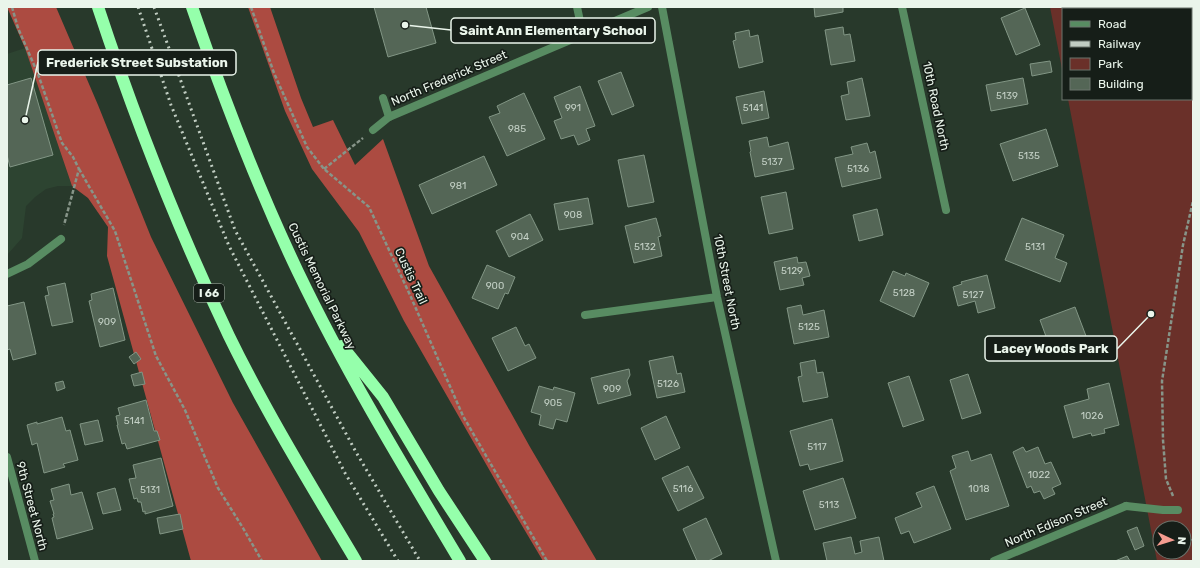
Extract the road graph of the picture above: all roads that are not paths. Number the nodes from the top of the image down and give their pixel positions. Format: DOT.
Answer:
graph roads {
  1 [pos="98,7"];
  2 [pos="192,7"];
  3 [pos="578,7"];
  4 [pos="648,7"];
  5 [pos="662,7"];
  6 [pos="902,7"];
  7 [pos="583,35"];
  8 [pos="383,98"];
  9 [pos="389,117"];
  10 [pos="373,130"];
  11 [pos="946,210"];
  12 [pos="61,239"];
  13 [pos="7,274"];
  14 [pos="717,297"];
  15 [pos="585,315"];
  16 [pos="324,324"];
  17 [pos="7,457"];
  18 [pos="1178,510"];
  19 [pos="35,561"];
  20 [pos="356,561"];
  21 [pos="460,561"];
  22 [pos="485,561"];
  23 [pos="776,561"];
  24 [pos="994,561"];
  1 -- 20 [label="highway, I 66"];
  2 -- 16 [label="highway, Custis Memorial Parkway"];
  3 -- 7 [label="street"];
  4 -- 7 [label="street, North Frederick Street"];
  5 -- 14 [label="street, 10th Street North"];
  6 -- 11 [label="street, 10th Road North"];
  7 -- 9 [label="street, North Frederick Street"];
  8 -- 9 [label="street"];
  9 -- 10 [label="street, North Frederick Street"];
  12 -- 13 [label="street"];
  14 -- 15 [label="street"];
  14 -- 23 [label="street, 10th Street North"];
  16 -- 21 [label="highway, Custis Memorial Parkway"];
  16 -- 22 [label="highway"];
  17 -- 19 [label="street, 9th Street North"];
  18 -- 24 [label="street, North Edison Street"];
}
